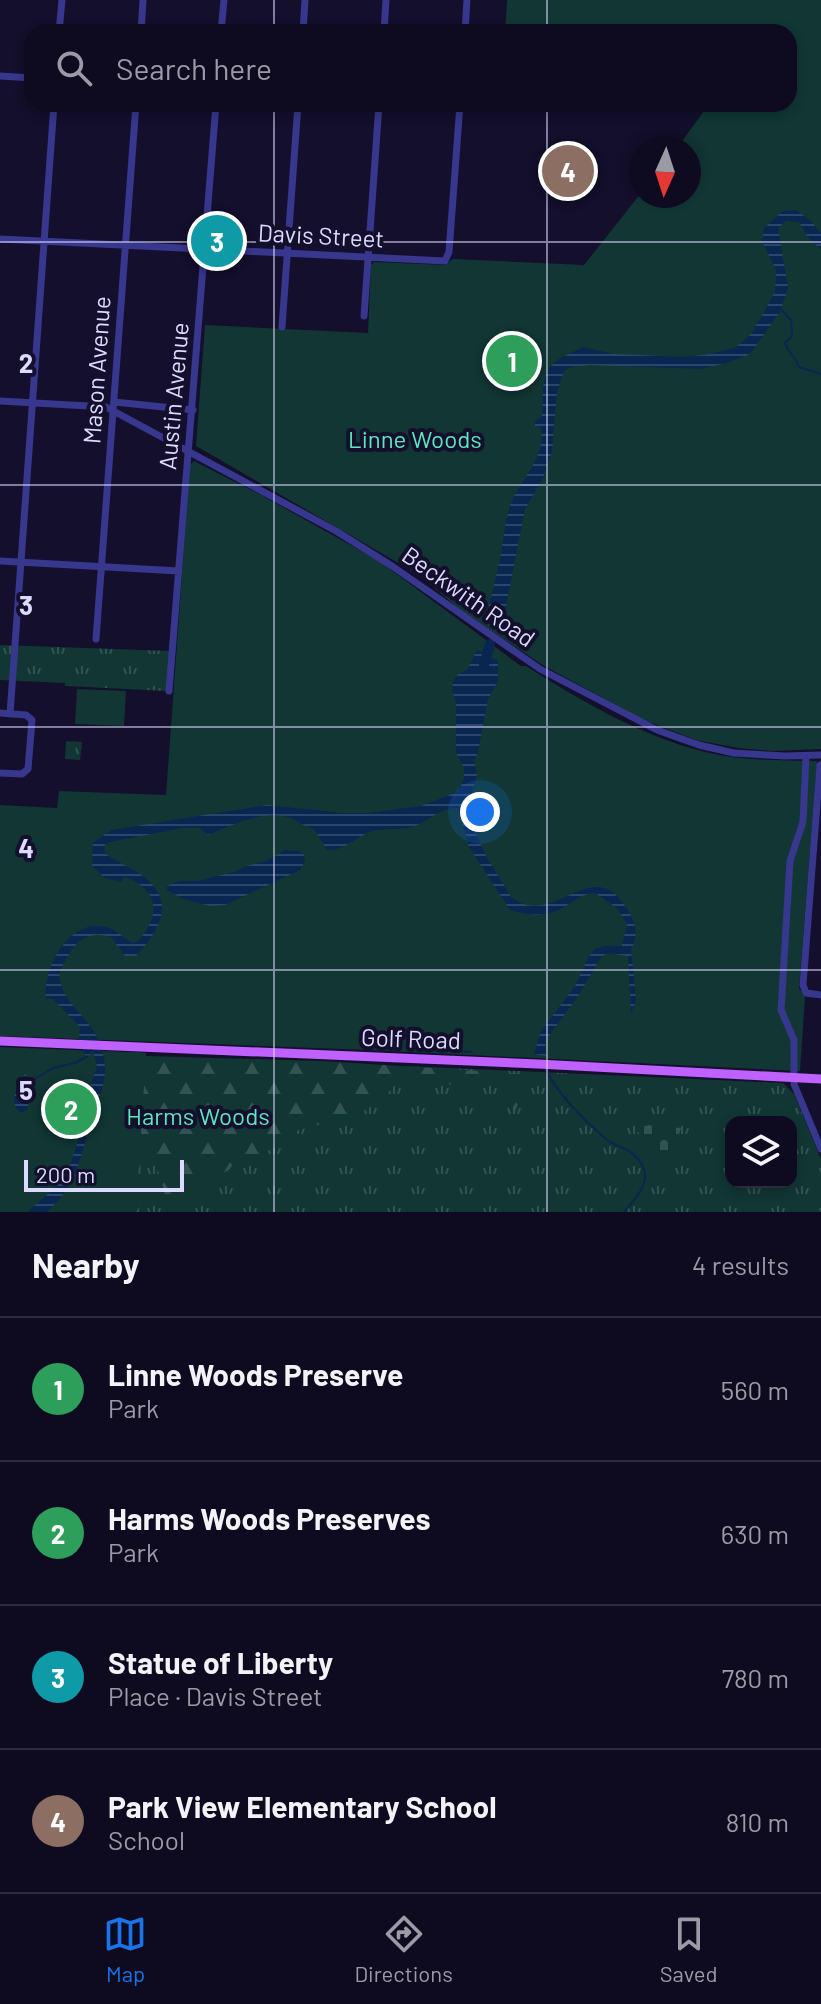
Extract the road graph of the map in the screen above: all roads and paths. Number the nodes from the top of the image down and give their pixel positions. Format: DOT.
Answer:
graph roads {
  1 [pos="62,0"];
  2 [pos="143,0"];
  3 [pos="224,0"];
  4 [pos="305,0"];
  5 [pos="386,0"];
  6 [pos="467,0"];
  7 [pos="60,24"];
  8 [pos="142,24"];
  9 [pos="222,24"];
  10 [pos="304,24"];
  11 [pos="384,24"];
  12 [pos="466,24"];
  13 [pos="0,76"];
  14 [pos="24,78"];
  15 [pos="53,112"];
  16 [pos="135,112"];
  17 [pos="215,112"];
  18 [pos="297,112"];
  19 [pos="378,112"];
  20 [pos="459,112"];
  21 [pos="0,239"];
  22 [pos="44,241"];
  23 [pos="125,245"];
  24 [pos="205,249"];
  25 [pos="287,253"];
  26 [pos="368,257"];
  27 [pos="364,316"];
  28 [pos="282,327"];
  29 [pos="0,401"];
  30 [pos="32,403"];
  31 [pos="114,406"];
  32 [pos="193,410"];
  33 [pos="189,450"];
  34 [pos="0,561"];
  35 [pos="21,562"];
  36 [pos="101,567"];
  37 [pos="179,571"];
  38 [pos="96,639"];
  39 [pos="169,691"];
  40 [pos="0,713"];
  41 [pos="10,714"];
  42 [pos="821,755"];
  43 [pos="806,757"];
  44 [pos="820,765"];
  45 [pos="0,773"];
  46 [pos="811,886"];
  47 [pos="821,886"];
  48 [pos="785,938"];
  49 [pos="806,941"];
  50 [pos="821,995"];
  51 [pos="0,1041"];
  52 [pos="793,1077"];
  53 [pos="821,1079"];
  54 [pos="821,1149"];
  1 -- 7 [label="street"];
  2 -- 8 [label="street"];
  3 -- 9 [label="street"];
  4 -- 10 [label="street"];
  5 -- 11 [label="street"];
  6 -- 12 [label="street"];
  13 -- 14 [label="street"];
  15 -- 22 [label="street"];
  16 -- 23 [label="street, Mason Avenue"];
  17 -- 24 [label="street, Austin Avenue"];
  18 -- 25 [label="street"];
  19 -- 26 [label="street"];
  20 -- 26 [label="street, Davis Street"];
  21 -- 22 [label="street, Davis Street"];
  22 -- 23 [label="street, Davis Street"];
  22 -- 30 [label="street"];
  23 -- 24 [label="street, Davis Street"];
  23 -- 31 [label="street, Mason Avenue"];
  24 -- 25 [label="street, Davis Street"];
  24 -- 32 [label="street, Austin Avenue"];
  25 -- 26 [label="street, Davis Street"];
  25 -- 28 [label="street"];
  26 -- 27 [label="street"];
  29 -- 30 [label="street"];
  30 -- 31 [label="street"];
  30 -- 35 [label="street"];
  31 -- 32 [label="street"];
  31 -- 33 [label="street, Beckwith Road"];
  31 -- 36 [label="street, Mason Avenue"];
  32 -- 33 [label="street, Austin Avenue"];
  33 -- 37 [label="street, Austin Avenue"];
  33 -- 43 [label="street, Beckwith Road"];
  34 -- 35 [label="street"];
  35 -- 36 [label="street"];
  35 -- 41 [label="street"];
  36 -- 37 [label="street"];
  36 -- 38 [label="street, Mason Avenue"];
  37 -- 39 [label="street, Austin Avenue"];
  40 -- 41 [label="street"];
  41 -- 45 [label="street"];
  42 -- 43 [label="street, Beckwith Road"];
  43 -- 48 [label="street"];
  44 -- 46 [label="street"];
  46 -- 47 [label="street"];
  46 -- 49 [label="street"];
  48 -- 49 [label="street"];
  48 -- 52 [label="street"];
  49 -- 50 [label="street"];
  51 -- 52 [label="main road, Golf Road"];
  52 -- 53 [label="main road, Golf Road"];
  52 -- 54 [label="street"];
}
